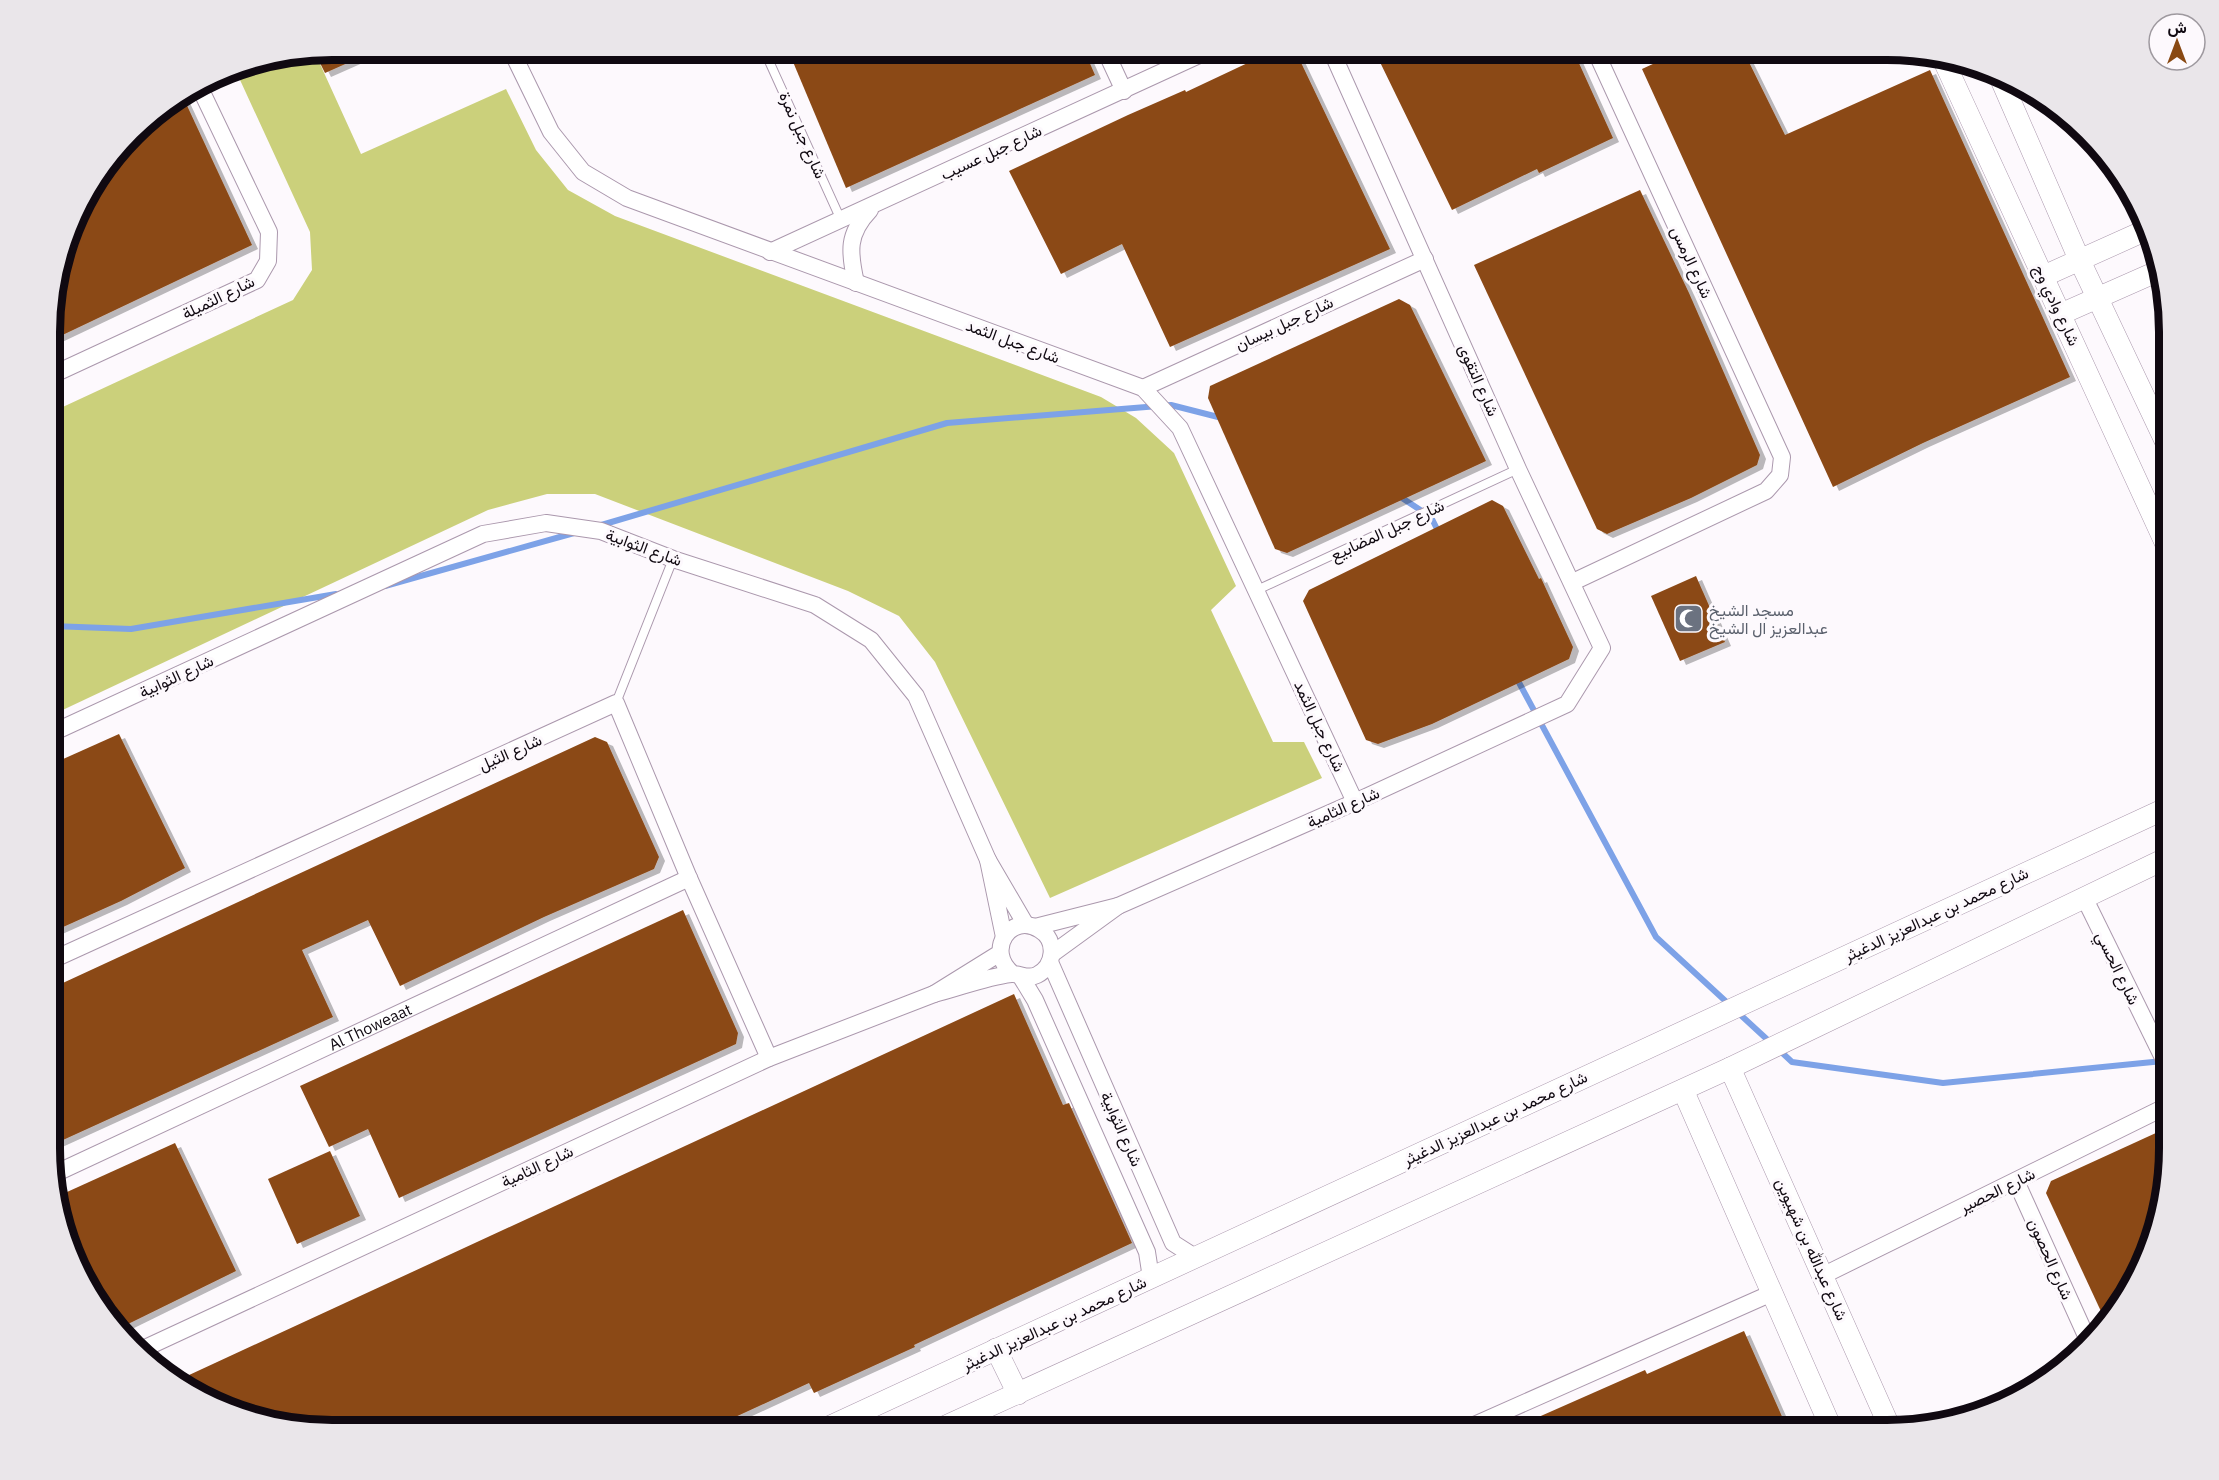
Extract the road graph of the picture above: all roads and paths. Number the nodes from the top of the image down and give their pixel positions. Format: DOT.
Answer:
graph roads {
  1 [pos="516,60"];
  2 [pos="769,60"];
  3 [pos="1110,60"];
  4 [pos="1189,60"];
  5 [pos="1335,60"];
  6 [pos="1600,60"];
  7 [pos="1947,67"];
  8 [pos="2005,87"];
  9 [pos="1124,91"];
  10 [pos="203,92"];
  11 [pos="875,206"];
  12 [pos="841,220"];
  13 [pos="2140,233"];
  14 [pos="770,252"];
  15 [pos="1425,259"];
  16 [pos="2079,259"];
  17 [pos="2153,273"];
  18 [pos="2044,276"];
  19 [pos="856,283"];
  20 [pos="2098,297"];
  21 [pos="2061,314"];
  22 [pos="60,371"];
  23 [pos="1143,388"];
  24 [pos="2159,427"];
  25 [pos="1518,469"];
  26 [pos="2159,529"];
  27 [pos="673,559"];
  28 [pos="1574,582"];
  29 [pos="1257,590"];
  30 [pos="616,704"];
  31 [pos="1567,704"];
  32 [pos="60,729"];
  33 [pos="1355,802"];
  34 [pos="2159,812"];
  35 [pos="988,860"];
  36 [pos="2159,862"];
  37 [pos="688,878"];
  38 [pos="2084,897"];
  39 [pos="1118,906"];
  40 [pos="1030,926"];
  41 [pos="1002,945"];
  42 [pos="60,956"];
  43 [pos="1051,958"];
  44 [pos="1017,975"];
  45 [pos="934,994"];
  46 [pos="2159,1050"];
  47 [pos="769,1058"];
  48 [pos="1730,1068"];
  49 [pos="1683,1090"];
  50 [pos="2159,1110"];
  51 [pos="61,1171"];
  52 [pos="2016,1181"];
  53 [pos="1195,1257"];
  54 [pos="1824,1275"];
  55 [pos="1151,1278"];
  56 [pos="1772,1293"];
  57 [pos="2085,1334"];
  58 [pos="147,1347"];
  59 [pos="996,1349"];
  60 [pos="1018,1394"];
  61 [pos="843,1420"];
  62 [pos="960,1420"];
  63 [pos="1486,1420"];
  64 [pos="1828,1420"];
  65 [pos="1887,1420"];
  1 -- 14 [label="street, شارع جبل الثمد"];
  2 -- 12 [label="lane, شارع جبل نمرة"];
  3 -- 9 [label="street"];
  4 -- 9 [label="street, شارع جبل عسيب"];
  5 -- 15 [label="street, شارع التقوى"];
  6 -- 28 [label="street, شارع الرمس"];
  7 -- 18 [label="street, شارع وادي وج"];
  8 -- 16 [label="street"];
  9 -- 11 [label="street, شارع جبل عسيب"];
  10 -- 22 [label="street, شارع الثميلة"];
  11 -- 12 [label="street, شارع جبل عسيب"];
  11 -- 19 [label="street"];
  12 -- 14 [label="street, شارع جبل عسيب"];
  13 -- 16 [label="street"];
  14 -- 19 [label="street, شارع جبل الثمد"];
  15 -- 23 [label="street, شارع جبل بيسان"];
  15 -- 25 [label="street, شارع التقوى"];
  16 -- 18 [label="street"];
  16 -- 20 [label="street"];
  17 -- 20 [label="street"];
  18 -- 21 [label="street, شارع وادي وج"];
  19 -- 23 [label="street, شارع جبل الثمد"];
  20 -- 21 [label="street"];
  20 -- 24 [label="street"];
  21 -- 26 [label="street, شارع وادي وج"];
  23 -- 29 [label="street, شارع جبل الثمد"];
  25 -- 28 [label="street, شارع التقوى"];
  25 -- 29 [label="lane, شارع جبل المضابيع"];
  27 -- 30 [label="lane"];
  27 -- 32 [label="street, شارع الثوابية"];
  27 -- 35 [label="street, شارع الثوابية"];
  28 -- 31 [label="street, شارع التقوى"];
  29 -- 33 [label="street, شارع جبل الثمد"];
  30 -- 37 [label="street"];
  30 -- 42 [label="street, شارع الثيل"];
  31 -- 33 [label="street, شارع الثامية"];
  33 -- 39 [label="street, شارع الثامية"];
  34 -- 53 [label="street, شارع محمد بن عبدالعزيز الدغيثر"];
  35 -- 40 [label="street"];
  35 -- 41 [label="street"];
  36 -- 38 [label="street"];
  37 -- 47 [label="street"];
  37 -- 51 [label="street, Al Thoweaat"];
  38 -- 46 [label="street, شارع الحسي"];
  38 -- 48 [label="street"];
  39 -- 40 [label="street"];
  39 -- 43 [label="street"];
  40 -- 41 [label="street"];
  40 -- 43 [label="street"];
  41 -- 44 [label="street"];
  41 -- 45 [label="street"];
  43 -- 44 [label="street"];
  43 -- 53 [label="street, شارع الثوابية"];
  44 -- 45 [label="street"];
  44 -- 55 [label="street, شارع الثوابية"];
  45 -- 47 [label="street, شارع الثامية"];
  47 -- 58 [label="street, شارع الثامية"];
  48 -- 49 [label="street"];
  48 -- 54 [label="street, شارع عبدالله بن شهيوين"];
  49 -- 56 [label="street"];
  49 -- 60 [label="street"];
  50 -- 52 [label="street, شارع الحصير"];
  52 -- 54 [label="street, شارع الحصير"];
  52 -- 57 [label="street, شارع الحصون"];
  53 -- 55 [label="street, شارع محمد بن عبدالعزيز الدغيثر"];
  54 -- 65 [label="street, شارع عبدالله بن شهيوين"];
  55 -- 59 [label="street, شارع محمد بن عبدالعزيز الدغيثر"];
  56 -- 63 [label="street"];
  56 -- 64 [label="street"];
  59 -- 60 [label="street"];
  59 -- 61 [label="street, شارع محمد بن عبدالعزيز الدغيثر"];
  60 -- 62 [label="street"];
}
